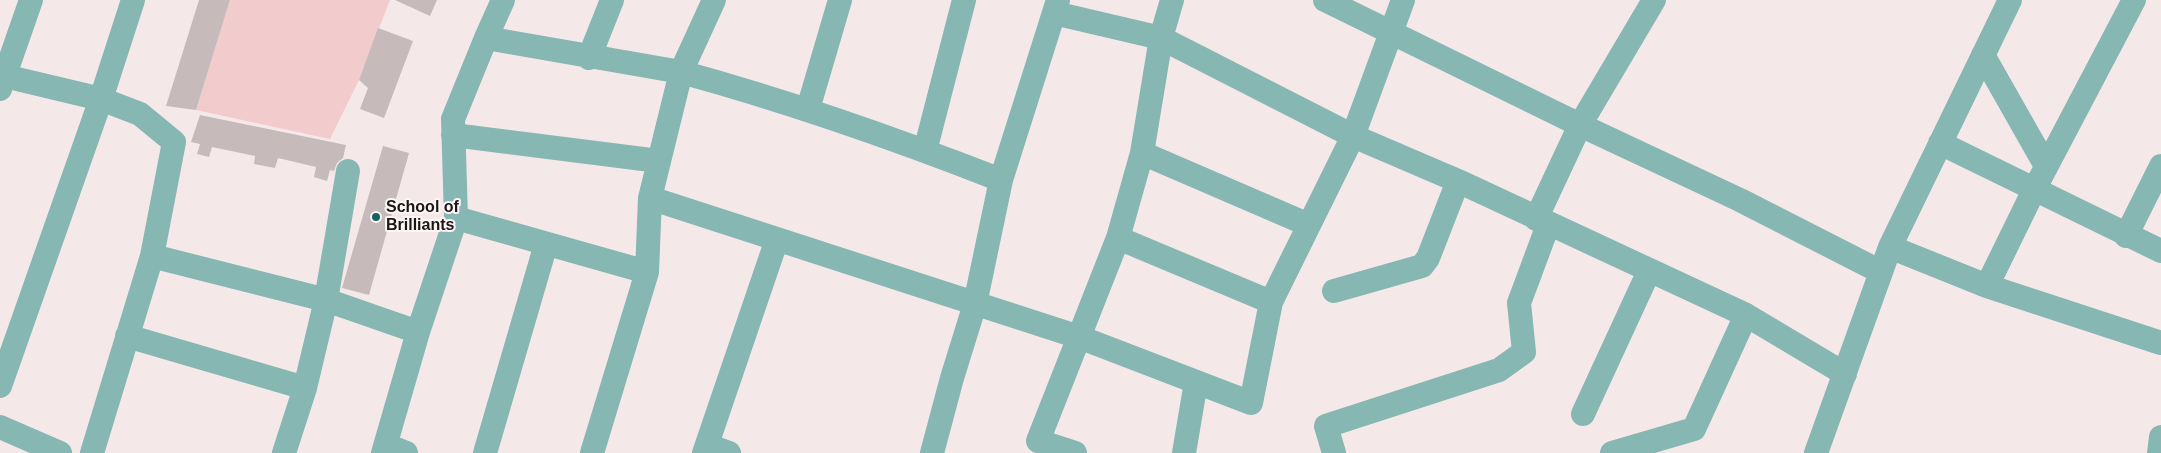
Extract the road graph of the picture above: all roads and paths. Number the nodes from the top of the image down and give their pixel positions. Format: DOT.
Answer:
graph roads {
  1 [pos="31,0"];
  2 [pos="132,0"];
  3 [pos="503,0"];
  4 [pos="612,0"];
  5 [pos="714,0"];
  6 [pos="840,0"];
  7 [pos="964,0"];
  8 [pos="1172,0"];
  9 [pos="1326,0"];
  10 [pos="1403,0"];
  11 [pos="1654,0"];
  12 [pos="2010,0"];
  13 [pos="2134,0"];
  14 [pos="1056,6"];
  15 [pos="1393,32"];
  16 [pos="486,38"];
  17 [pos="1161,38"];
  18 [pos="1983,55"];
  19 [pos="589,58"];
  20 [pos="681,72"];
  21 [pos="1,80"];
  22 [pos="101,99"];
  23 [pos="808,109"];
  24 [pos="1580,125"];
  25 [pos="453,135"];
  26 [pos="1353,136"];
  27 [pos="1940,143"];
  28 [pos="925,151"];
  29 [pos="1142,153"];
  30 [pos="659,161"];
  31 [pos="2046,166"];
  32 [pos="2161,166"];
  33 [pos="348,171"];
  34 [pos="1001,180"];
  35 [pos="1458,181"];
  36 [pos="2034,190"];
  37 [pos="650,198"];
  38 [pos="456,218"];
  39 [pos="1542,222"];
  40 [pos="1309,225"];
  41 [pos="2126,236"];
  42 [pos="1118,238"];
  43 [pos="777,240"];
  44 [pos="546,244"];
  45 [pos="1890,247"];
  46 [pos="2161,252"];
  47 [pos="152,256"];
  48 [pos="1649,271"];
  49 [pos="647,272"];
  50 [pos="1881,272"];
  51 [pos="1987,286"];
  52 [pos="1334,292"];
  53 [pos="326,300"];
  54 [pos="1271,302"];
  55 [pos="975,304"];
  56 [pos="1746,315"];
  57 [pos="418,332"];
  58 [pos="127,336"];
  59 [pos="1078,337"];
  60 [pos="2161,342"];
  61 [pos="1845,374"];
  62 [pos="1196,382"];
  63 [pos="0,386"];
  64 [pos="305,388"];
  65 [pos="1583,414"];
  66 [pos="0,426"];
  67 [pos="2161,437"];
  68 [pos="1036,447"];
  69 [pos="392,450"];
  70 [pos="714,450"];
  71 [pos="60,453"];
  72 [pos="92,453"];
  73 [pos="284,453"];
  74 [pos="485,453"];
  75 [pos="592,453"];
  76 [pos="932,453"];
  77 [pos="1075,453"];
  78 [pos="1184,453"];
  79 [pos="1334,453"];
  80 [pos="1612,453"];
  81 [pos="1816,453"];
  82 [pos="2159,453"];
  1 -- 21 [label="street"];
  2 -- 22 [label="street"];
  3 -- 16 [label="street"];
  4 -- 19 [label="street"];
  5 -- 20 [label="street"];
  6 -- 23 [label="street"];
  7 -- 28 [label="street"];
  8 -- 17 [label="street"];
  9 -- 15 [label="street"];
  10 -- 15 [label="street"];
  11 -- 24 [label="street"];
  12 -- 18 [label="street"];
  13 -- 31 [label="street"];
  14 -- 17 [label="street"];
  14 -- 34 [label="street"];
  15 -- 24 [label="street"];
  15 -- 26 [label="street"];
  16 -- 19 [label="street"];
  16 -- 25 [label="street"];
  17 -- 26 [label="street"];
  17 -- 29 [label="street"];
  18 -- 27 [label="street"];
  18 -- 31 [label="street"];
  19 -- 20 [label="street"];
  20 -- 23 [label="street"];
  20 -- 30 [label="street"];
  21 -- 22 [label="street"];
  22 -- 47 [label="street"];
  22 -- 63 [label="street"];
  23 -- 28 [label="street"];
  24 -- 39 [label="street"];
  24 -- 50 [label="street"];
  25 -- 30 [label="street"];
  25 -- 38 [label="street"];
  26 -- 35 [label="street"];
  26 -- 40 [label="street"];
  27 -- 36 [label="street"];
  27 -- 45 [label="street"];
  28 -- 34 [label="street"];
  29 -- 40 [label="street"];
  29 -- 42 [label="street"];
  30 -- 37 [label="street"];
  31 -- 36 [label="street"];
  32 -- 41 [label="street"];
  33 -- 53 [label="street"];
  34 -- 55 [label="street"];
  35 -- 39 [label="street"];
  35 -- 52 [label="street"];
  36 -- 41 [label="street"];
  36 -- 51 [label="street"];
  37 -- 43 [label="street"];
  37 -- 49 [label="street"];
  38 -- 44 [label="street"];
  38 -- 57 [label="street"];
  39 -- 48 [label="street"];
  39 -- 79 [label="street"];
  40 -- 54 [label="street"];
  41 -- 46 [label="street"];
  42 -- 54 [label="street"];
  42 -- 59 [label="street"];
  43 -- 55 [label="street"];
  43 -- 70 [label="street"];
  44 -- 49 [label="street"];
  44 -- 74 [label="street"];
  45 -- 50 [label="street"];
  45 -- 51 [label="street"];
  47 -- 53 [label="street"];
  47 -- 58 [label="street"];
  48 -- 56 [label="street"];
  48 -- 65 [label="street"];
  49 -- 75 [label="street"];
  50 -- 61 [label="street"];
  51 -- 60 [label="street"];
  53 -- 57 [label="street"];
  53 -- 64 [label="street"];
  54 -- 62 [label="street"];
  55 -- 59 [label="street"];
  55 -- 76 [label="street"];
  56 -- 61 [label="street"];
  56 -- 80 [label="street"];
  57 -- 69 [label="street"];
  58 -- 64 [label="street"];
  58 -- 72 [label="street"];
  59 -- 62 [label="street"];
  59 -- 68 [label="street"];
  61 -- 81 [label="street"];
  62 -- 78 [label="street"];
  64 -- 73 [label="street"];
  66 -- 71 [label="street"];
  67 -- 82 [label="street"];
  68 -- 77 [label="street"];
}
